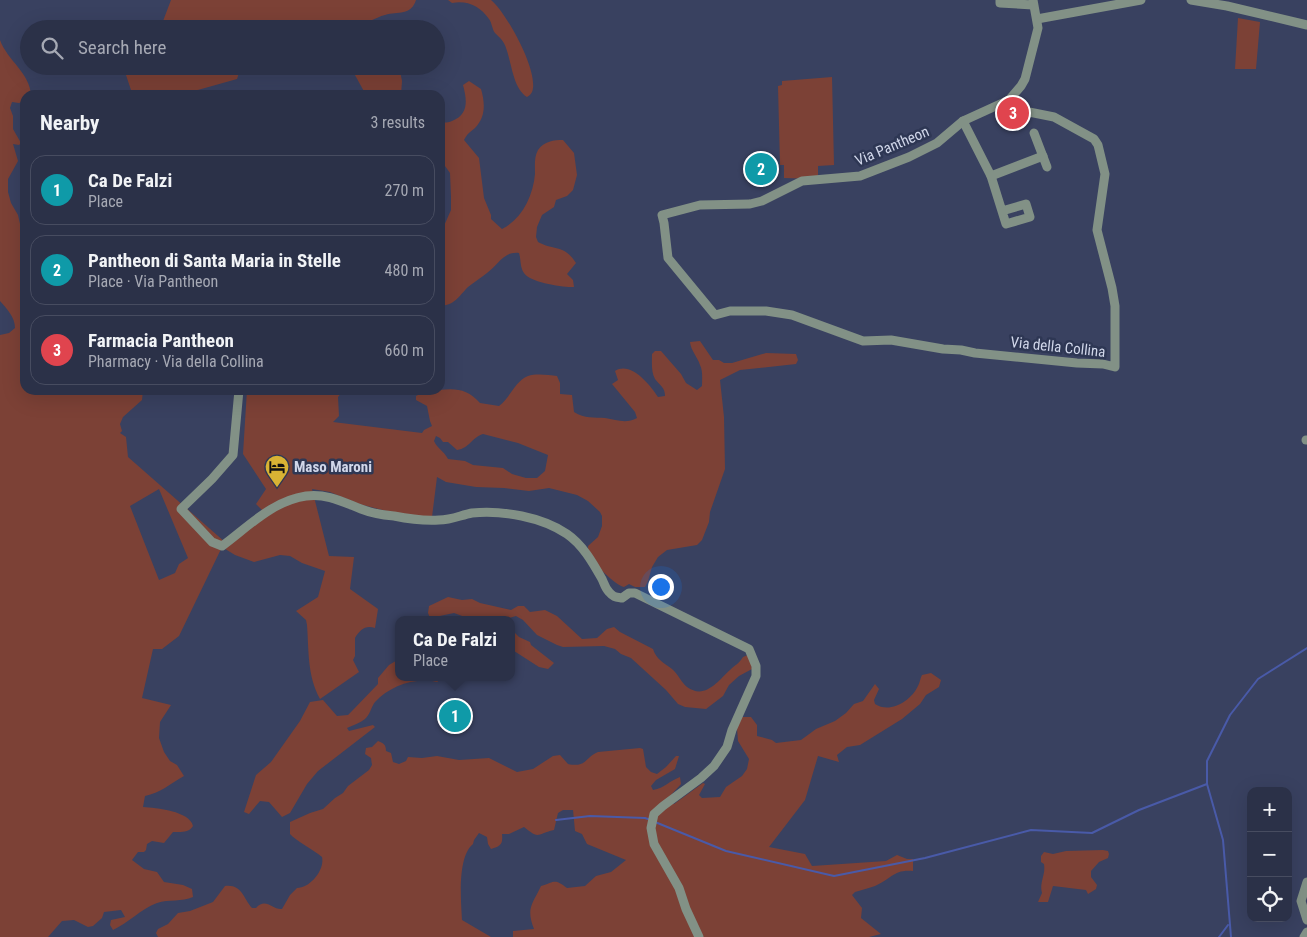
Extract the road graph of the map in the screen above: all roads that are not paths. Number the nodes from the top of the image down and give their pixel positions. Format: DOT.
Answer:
graph roads {
  1 [pos="1000,0"];
  2 [pos="1141,0"];
  3 [pos="1191,0"];
  4 [pos="1244,0"];
  5 [pos="1033,3"];
  6 [pos="1244,10"];
  7 [pos="1037,19"];
  8 [pos="1307,26"];
  9 [pos="1009,100"];
  10 [pos="963,121"];
  11 [pos="1034,133"];
  12 [pos="1043,156"];
  13 [pos="1047,167"];
  14 [pos="991,176"];
  15 [pos="1002,210"];
  16 [pos="857,339"];
  17 [pos="239,395"];
  18 [pos="1307,882"];
  19 [pos="1307,920"];
  20 [pos="1307,932"];
  21 [pos="700,937"];
  22 [pos="1304,937"];
  1 -- 5 [label="street"];
  2 -- 7 [label="street"];
  3 -- 6 [label="street"];
  4 -- 6 [label="street"];
  5 -- 7 [label="street, Via Pantheon"];
  6 -- 8 [label="street"];
  7 -- 9 [label="street, Via Pantheon"];
  9 -- 10 [label="street, Via Pantheon"];
  9 -- 16 [label="street, Via della Collina"];
  10 -- 14 [label="street"];
  10 -- 16 [label="street, Via Pantheon"];
  11 -- 12 [label="street"];
  12 -- 13 [label="street"];
  12 -- 14 [label="street"];
  14 -- 15 [label="street"];
  17 -- 21 [label="street"];
  18 -- 19 [label="street"];
  20 -- 22 [label="street"];
}
